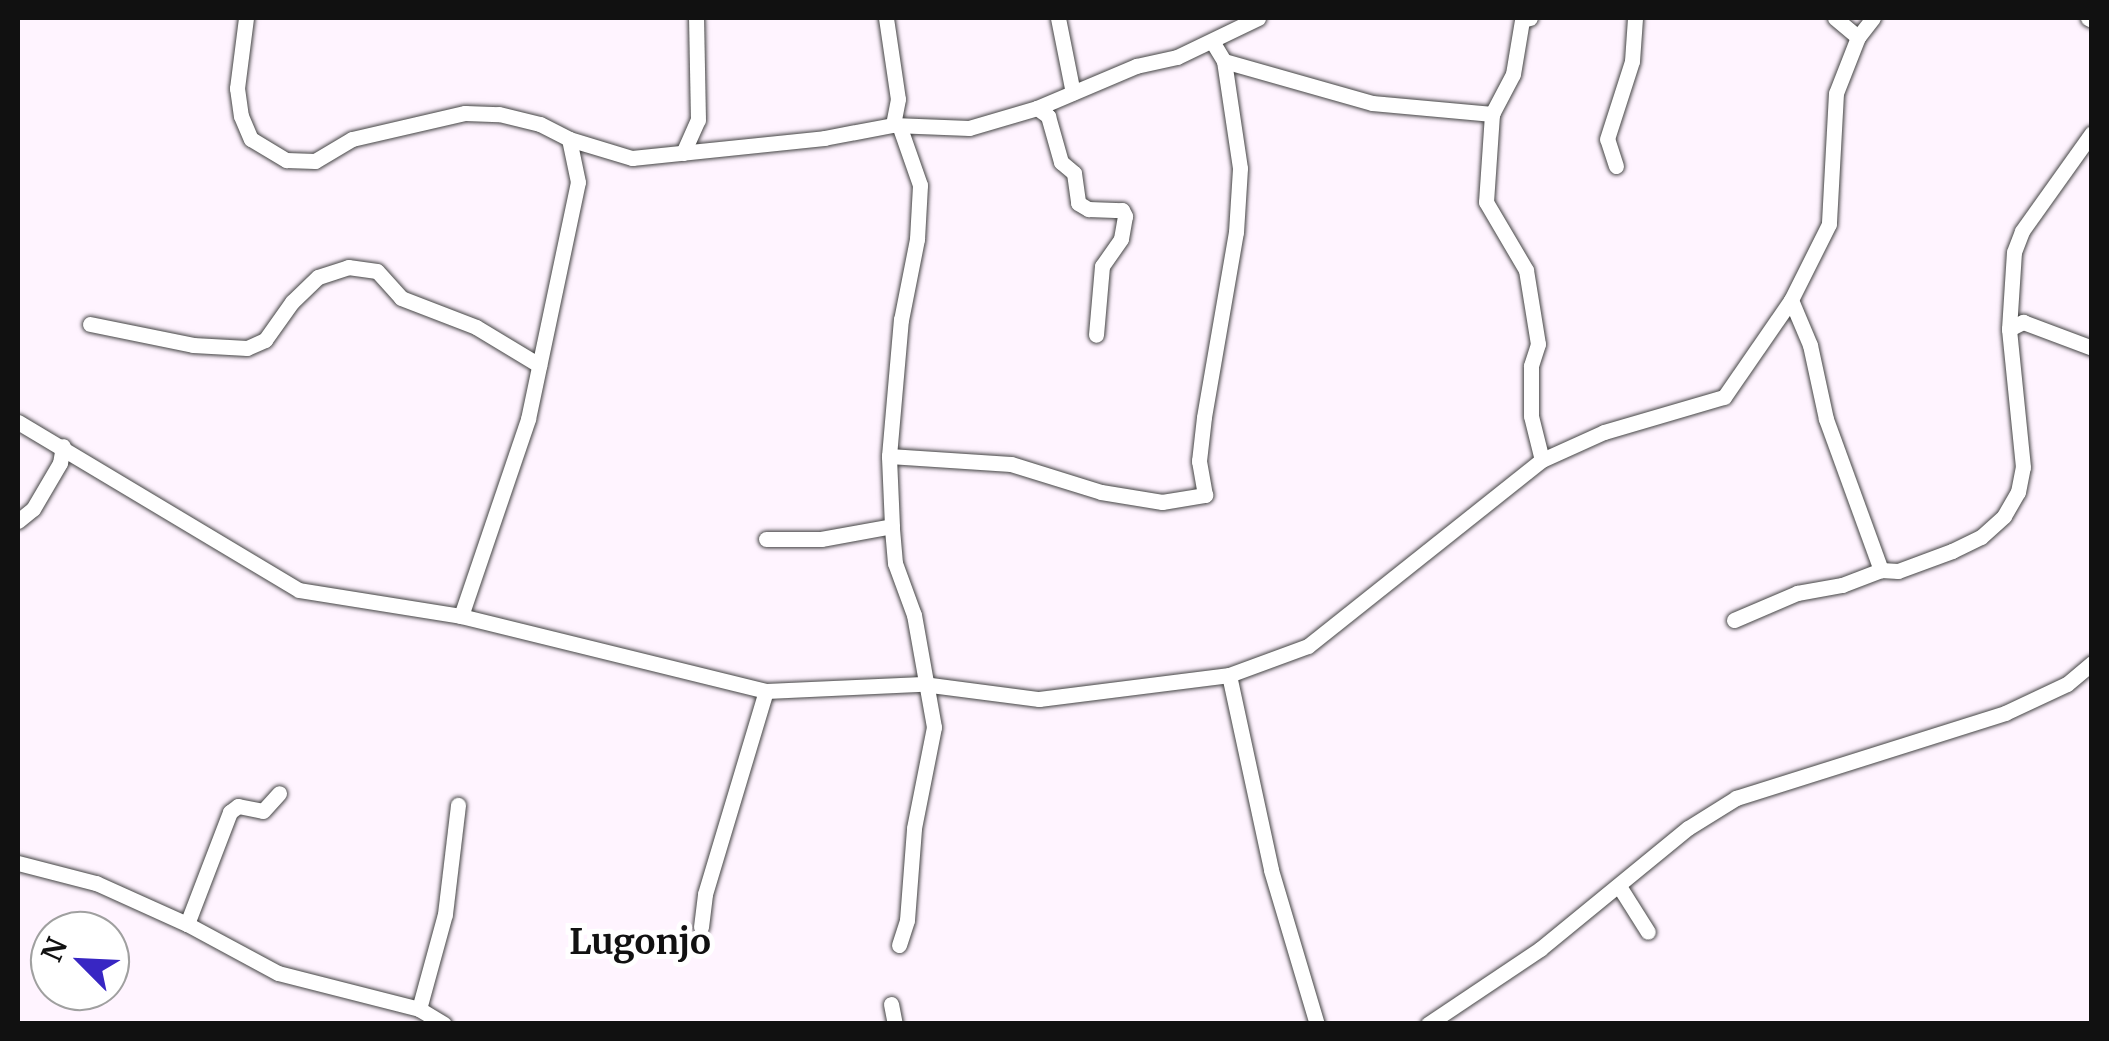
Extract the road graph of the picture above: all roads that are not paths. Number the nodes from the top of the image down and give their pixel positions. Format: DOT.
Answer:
graph roads {
  1 [pos="246,18"];
  2 [pos="696,18"];
  3 [pos="886,18"];
  4 [pos="1058,18"];
  5 [pos="1530,18"];
  6 [pos="1635,18"];
  7 [pos="1835,18"];
  8 [pos="1873,18"];
  9 [pos="1251,19"];
  10 [pos="1858,37"];
  11 [pos="1212,41"];
  12 [pos="1224,61"];
  13 [pos="1073,94"];
  14 [pos="1036,108"];
  15 [pos="1492,114"];
  16 [pos="897,126"];
  17 [pos="2092,134"];
  18 [pos="568,139"];
  19 [pos="684,153"];
  20 [pos="1616,166"];
  21 [pos="1790,300"];
  22 [pos="90,324"];
  23 [pos="2009,329"];
  24 [pos="1096,334"];
  25 [pos="2092,348"];
  26 [pos="539,365"];
  27 [pos="18,422"];
  28 [pos="63,446"];
  29 [pos="889,456"];
  30 [pos="1542,460"];
  31 [pos="18,521"];
  32 [pos="892,526"];
  33 [pos="766,539"];
  34 [pos="1880,570"];
  35 [pos="461,616"];
  36 [pos="1734,620"];
  37 [pos="2092,663"];
  38 [pos="1229,675"];
  39 [pos="923,684"];
  40 [pos="766,691"];
  41 [pos="280,794"];
  42 [pos="458,805"];
  43 [pos="18,863"];
  44 [pos="1619,886"];
  45 [pos="187,924"];
  46 [pos="702,927"];
  47 [pos="1648,932"];
  48 [pos="900,945"];
  49 [pos="891,1004"];
  50 [pos="419,1009"];
  51 [pos="444,1024"];
  52 [pos="895,1024"];
  53 [pos="1317,1024"];
  54 [pos="1428,1024"];
  1 -- 18 [label="street"];
  2 -- 19 [label="street"];
  3 -- 16 [label="street"];
  4 -- 13 [label="street"];
  5 -- 15 [label="street"];
  6 -- 20 [label="street"];
  7 -- 10 [label="street"];
  8 -- 10 [label="street"];
  9 -- 11 [label="street"];
  10 -- 21 [label="street"];
  11 -- 12 [label="street"];
  11 -- 13 [label="street"];
  12 -- 15 [label="street"];
  12 -- 29 [label="street"];
  13 -- 14 [label="street"];
  14 -- 16 [label="street"];
  14 -- 24 [label="street"];
  15 -- 30 [label="street"];
  16 -- 19 [label="street"];
  16 -- 29 [label="street"];
  17 -- 23 [label="street"];
  18 -- 19 [label="street"];
  18 -- 26 [label="street"];
  21 -- 30 [label="street"];
  21 -- 34 [label="street"];
  22 -- 26 [label="street"];
  23 -- 25 [label="street"];
  23 -- 34 [label="street"];
  26 -- 35 [label="street"];
  27 -- 28 [label="street"];
  28 -- 31 [label="street"];
  28 -- 35 [label="street"];
  29 -- 32 [label="street"];
  30 -- 38 [label="street"];
  32 -- 33 [label="street"];
  32 -- 39 [label="street"];
  34 -- 36 [label="street"];
  35 -- 40 [label="street"];
  37 -- 44 [label="street"];
  38 -- 39 [label="street"];
  38 -- 53 [label="street"];
  39 -- 40 [label="street"];
  39 -- 48 [label="street"];
  40 -- 46 [label="street"];
  41 -- 45 [label="street"];
  42 -- 50 [label="street"];
  43 -- 45 [label="street"];
  44 -- 47 [label="street"];
  44 -- 54 [label="street"];
  45 -- 50 [label="street"];
  49 -- 52 [label="street"];
  50 -- 51 [label="street"];
}
